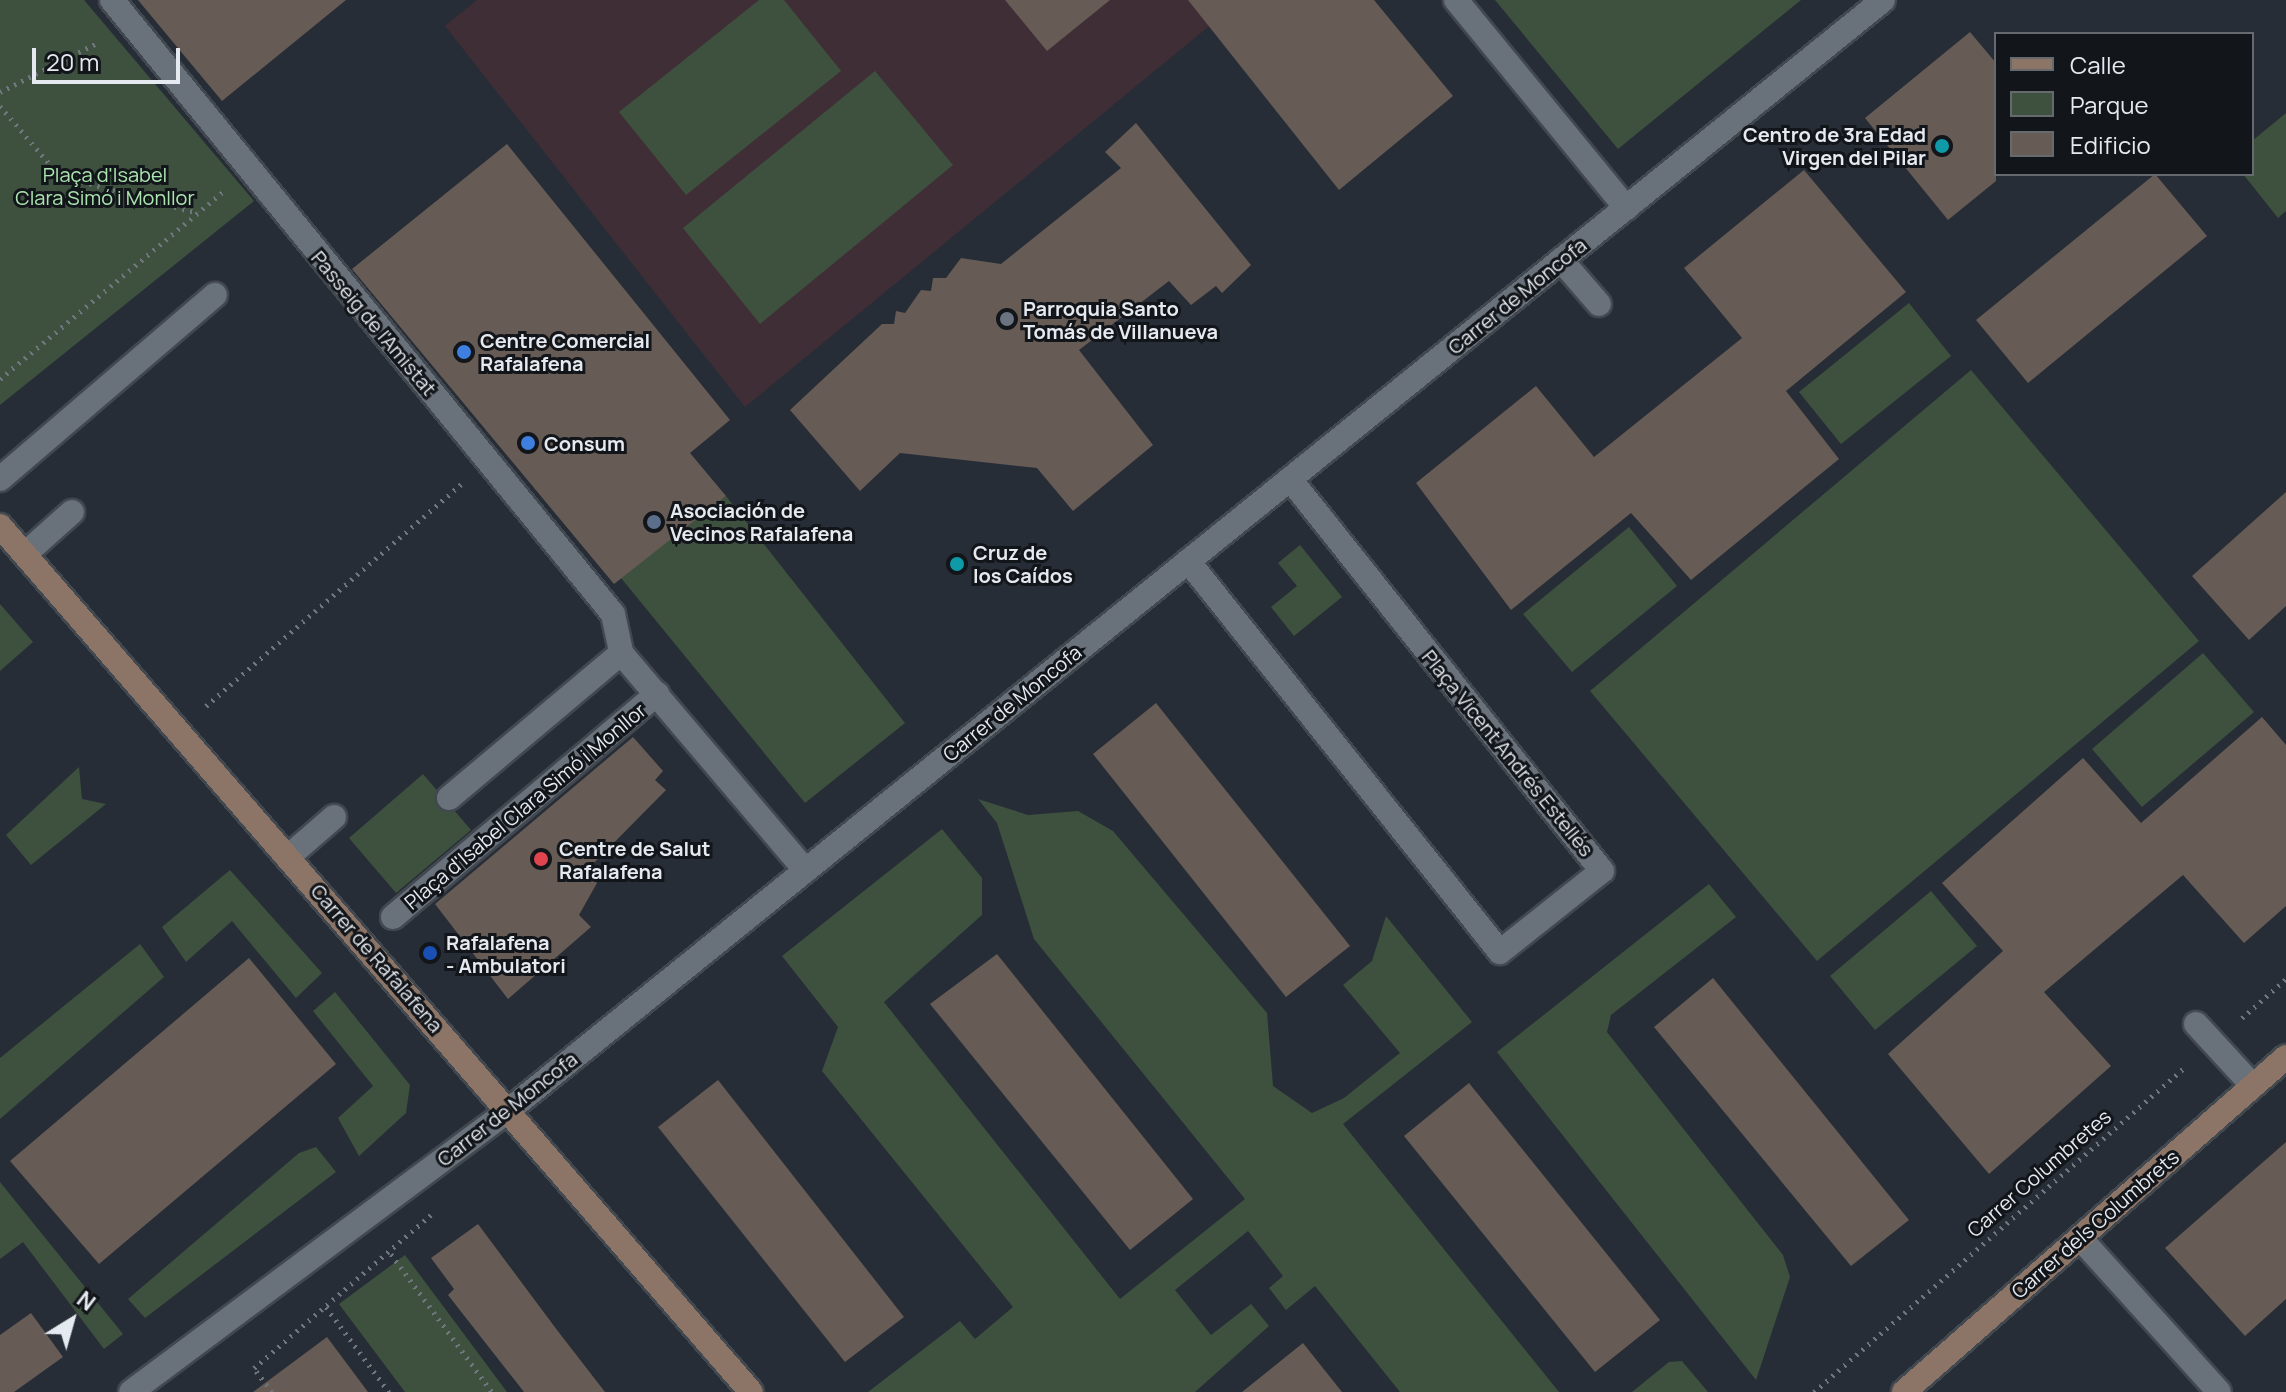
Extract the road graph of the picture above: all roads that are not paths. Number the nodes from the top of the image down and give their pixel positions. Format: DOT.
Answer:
graph roads {
  1 [pos="112,0"];
  2 [pos="1456,0"];
  3 [pos="1883,0"];
  4 [pos="1626,208"];
  5 [pos="1561,260"];
  6 [pos="215,295"];
  7 [pos="1599,304"];
  8 [pos="0,479"];
  9 [pos="1290,479"];
  10 [pos="72,512"];
  11 [pos="0,526"];
  12 [pos="25,554"];
  13 [pos="1188,561"];
  14 [pos="621,653"];
  15 [pos="657,694"];
  16 [pos="449,798"];
  17 [pos="334,817"];
  18 [pos="288,857"];
  19 [pos="805,870"];
  20 [pos="393,917"];
  21 [pos="2196,1024"];
  22 [pos="2286,1057"];
  23 [pos="2253,1086"];
  24 [pos="509,1110"];
  25 [pos="2080,1238"];
  26 [pos="131,1392"];
  27 [pos="751,1392"];
  28 [pos="1904,1392"];
  29 [pos="2219,1392"];
  1 -- 14 [label="street, Passeig de l'Amistat"];
  2 -- 4 [label="street"];
  3 -- 4 [label="street, Carrer de Moncofa"];
  4 -- 5 [label="street, Carrer de Moncofa"];
  5 -- 7 [label="street"];
  5 -- 9 [label="street, Carrer de Moncofa"];
  6 -- 8 [label="street"];
  9 -- 13 [label="street, Carrer de Moncofa"];
  9 -- 13 [label="street, Plaça Vicent Andrés Estellés"];
  10 -- 12 [label="street"];
  11 -- 12 [label="street, Carrer de Rafalafena"];
  12 -- 18 [label="street, Carrer de Rafalafena"];
  13 -- 19 [label="street, Carrer de Moncofa"];
  14 -- 15 [label="street"];
  14 -- 16 [label="street"];
  15 -- 19 [label="street"];
  15 -- 20 [label="street, Plaça d'Isabel Clara Simó i Monllor"];
  17 -- 18 [label="street"];
  18 -- 24 [label="street, Carrer de Rafalafena"];
  19 -- 24 [label="street, Carrer de Moncofa"];
  21 -- 23 [label="street"];
  22 -- 23 [label="street, Carrer dels Columbrets"];
  23 -- 25 [label="street, Carrer dels Columbrets"];
  24 -- 26 [label="street, Carrer de Moncofa"];
  24 -- 27 [label="street, Carrer de Rafalafena"];
  25 -- 28 [label="street, Carrer dels Columbrets"];
  25 -- 29 [label="street"];
}
